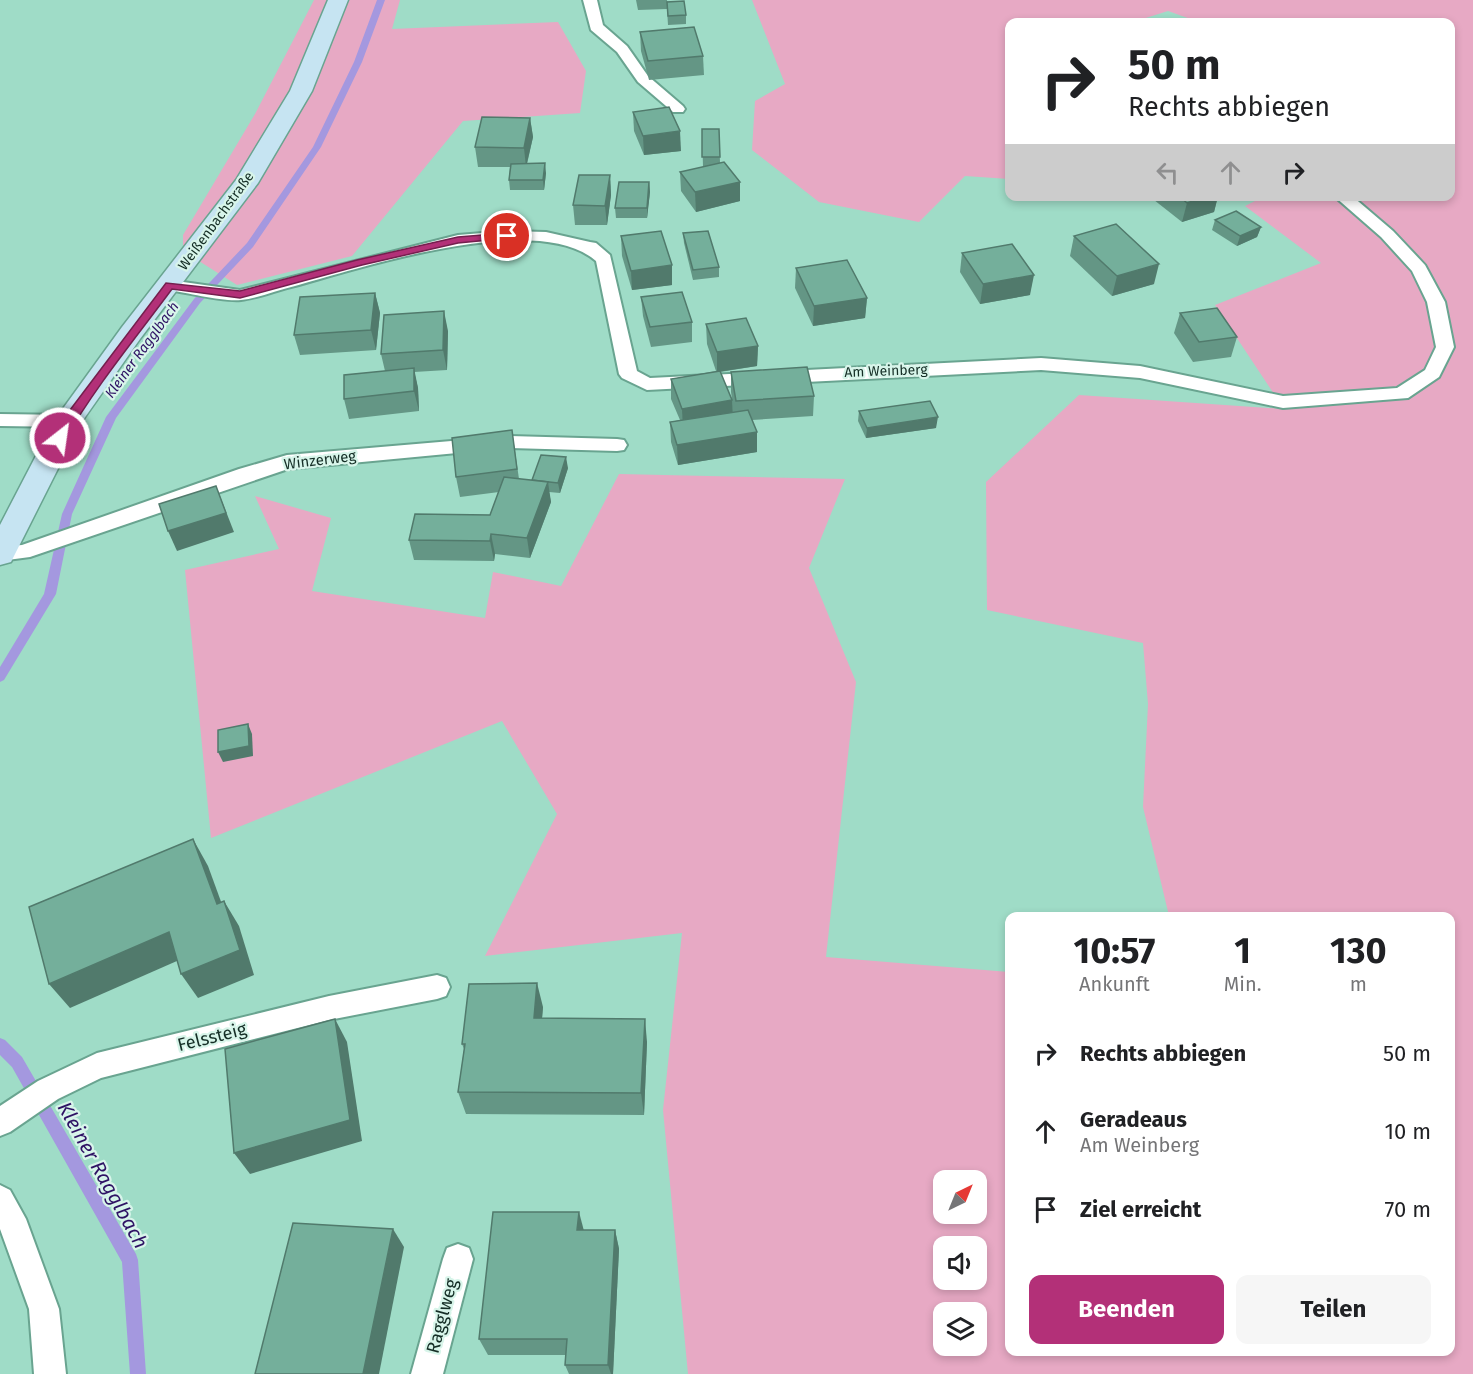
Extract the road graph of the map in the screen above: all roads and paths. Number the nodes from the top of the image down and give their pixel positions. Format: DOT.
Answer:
graph roads {
  1 [pos="338,0"];
  2 [pos="590,0"];
  3 [pos="678,109"];
  4 [pos="1348,201"];
  5 [pos="169,285"];
  6 [pos="0,420"];
  7 [pos="68,421"];
  8 [pos="617,445"];
  9 [pos="0,554"];
  10 [pos="437,987"];
  11 [pos="10,1115"];
  12 [pos="0,1200"];
  13 [pos="458,1259"];
  14 [pos="50,1374"];
  15 [pos="427,1374"];
  1 -- 5 [label="main road, Weißenbachstraße"];
  2 -- 3 [label="lane"];
  4 -- 5 [label="lane, Am Weinberg"];
  5 -- 7 [label="main road, Weißenbachstraße"];
  6 -- 7 [label="lane"];
  7 -- 9 [label="main road, Weißenbachstraße"];
  8 -- 9 [label="lane, Winzerweg"];
  10 -- 11 [label="lane, Felssteig"];
  12 -- 14 [label="lane"];
  13 -- 15 [label="lane, Ragglweg"];
}
